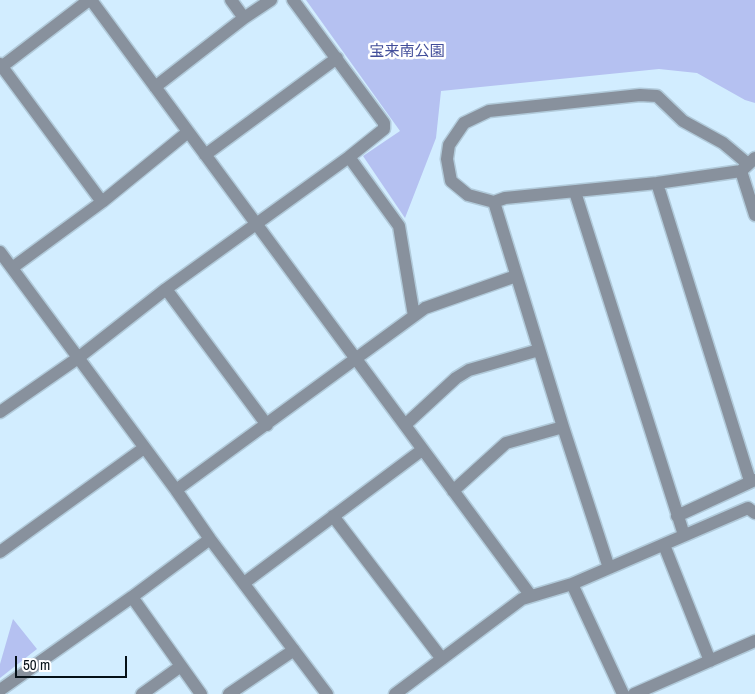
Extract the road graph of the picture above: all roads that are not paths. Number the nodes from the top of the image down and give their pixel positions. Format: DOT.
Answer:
graph roads {
  1 [pos="90,0"];
  2 [pos="231,0"];
  3 [pos="271,0"];
  4 [pos="294,0"];
  5 [pos="244,18"];
  6 [pos="337,58"];
  7 [pos="1,66"];
  8 [pos="155,86"];
  9 [pos="188,132"];
  10 [pos="205,155"];
  11 [pos="349,157"];
  12 [pos="748,164"];
  13 [pos="657,182"];
  14 [pos="575,192"];
  15 [pos="102,202"];
  16 [pos="494,202"];
  17 [pos="755,216"];
  18 [pos="255,224"];
  19 [pos="0,252"];
  20 [pos="12,268"];
  21 [pos="516,276"];
  22 [pos="166,289"];
  23 [pos="414,316"];
  24 [pos="539,350"];
  25 [pos="78,358"];
  26 [pos="356,359"];
  27 [pos="0,412"];
  28 [pos="267,425"];
  29 [pos="405,425"];
  30 [pos="563,427"];
  31 [pos="144,448"];
  32 [pos="422,450"];
  33 [pos="753,480"];
  34 [pos="176,490"];
  35 [pos="453,491"];
  36 [pos="755,513"];
  37 [pos="333,516"];
  38 [pos="677,516"];
  39 [pos="684,535"];
  40 [pos="210,539"];
  41 [pos="664,545"];
  42 [pos="0,552"];
  43 [pos="609,568"];
  44 [pos="244,583"];
  45 [pos="572,584"];
  46 [pos="531,596"];
  47 [pos="132,597"];
  48 [pos="755,641"];
  49 [pos="294,650"];
  50 [pos="442,659"];
  51 [pos="710,660"];
  52 [pos="181,666"];
  53 [pos="0,690"];
  54 [pos="142,694"];
  55 [pos="202,694"];
  56 [pos="229,694"];
  57 [pos="327,694"];
  58 [pos="395,694"];
  59 [pos="623,694"];
  60 [pos="634,694"];
  1 -- 7 [label="street"];
  1 -- 8 [label="street"];
  2 -- 5 [label="street"];
  3 -- 5 [label="street"];
  4 -- 6 [label="street"];
  5 -- 8 [label="street"];
  6 -- 10 [label="street"];
  6 -- 11 [label="street"];
  7 -- 15 [label="street"];
  8 -- 9 [label="street"];
  9 -- 10 [label="street"];
  9 -- 15 [label="street"];
  10 -- 18 [label="street"];
  11 -- 18 [label="street"];
  11 -- 23 [label="street"];
  12 -- 13 [label="street"];
  12 -- 16 [label="street"];
  12 -- 17 [label="street"];
  13 -- 14 [label="street"];
  13 -- 33 [label="street"];
  14 -- 16 [label="street"];
  14 -- 38 [label="street"];
  15 -- 20 [label="street"];
  16 -- 21 [label="street"];
  18 -- 22 [label="street"];
  18 -- 26 [label="street"];
  19 -- 20 [label="street"];
  20 -- 25 [label="street"];
  21 -- 23 [label="street"];
  21 -- 24 [label="street"];
  22 -- 25 [label="street"];
  22 -- 28 [label="street"];
  23 -- 26 [label="street"];
  24 -- 29 [label="street"];
  24 -- 30 [label="street"];
  25 -- 27 [label="street"];
  25 -- 31 [label="street"];
  26 -- 28 [label="street"];
  26 -- 29 [label="street"];
  28 -- 34 [label="street"];
  29 -- 32 [label="street"];
  30 -- 35 [label="street"];
  30 -- 43 [label="street"];
  31 -- 34 [label="street"];
  31 -- 42 [label="street"];
  32 -- 35 [label="street"];
  32 -- 37 [label="street"];
  33 -- 38 [label="street"];
  34 -- 40 [label="street"];
  35 -- 46 [label="street"];
  36 -- 39 [label="street"];
  37 -- 44 [label="street"];
  37 -- 50 [label="street"];
  38 -- 39 [label="street"];
  39 -- 41 [label="street"];
  40 -- 44 [label="street"];
  40 -- 47 [label="street"];
  41 -- 43 [label="street"];
  41 -- 51 [label="street"];
  43 -- 45 [label="street"];
  44 -- 49 [label="street"];
  45 -- 46 [label="street"];
  45 -- 59 [label="street"];
  46 -- 50 [label="street"];
  47 -- 52 [label="street"];
  47 -- 53 [label="street"];
  48 -- 51 [label="street"];
  49 -- 56 [label="street"];
  49 -- 57 [label="street"];
  50 -- 58 [label="street"];
  51 -- 60 [label="street"];
  52 -- 54 [label="street"];
  52 -- 55 [label="street"];
}
